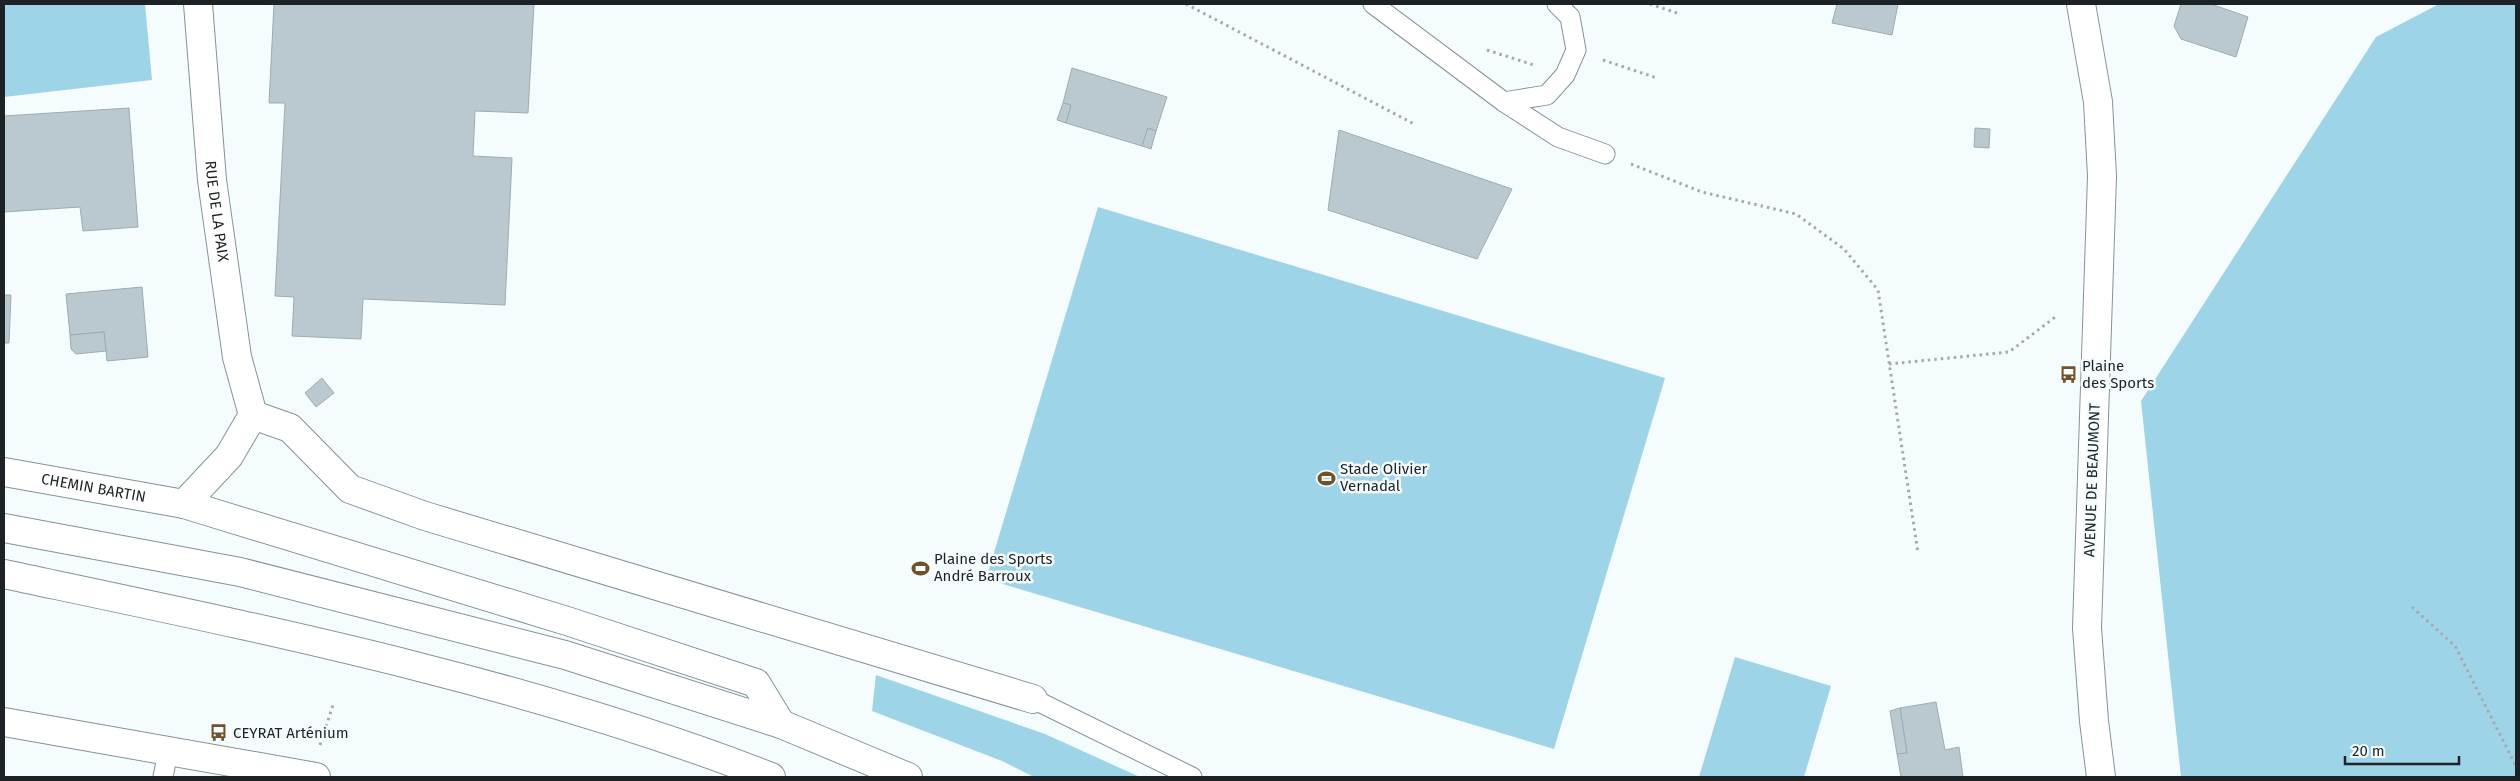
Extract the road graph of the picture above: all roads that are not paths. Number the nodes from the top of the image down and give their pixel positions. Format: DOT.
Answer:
graph roads {
  1 [pos="198,4"];
  2 [pos="1373,4"];
  3 [pos="1557,4"];
  4 [pos="2081,4"];
  5 [pos="1504,102"];
  6 [pos="1604,154"];
  7 [pos="253,415"];
  8 [pos="4,472"];
  9 [pos="184,504"];
  10 [pos="4,528"];
  11 [pos="4,574"];
  12 [pos="1033,699"];
  13 [pos="4,722"];
  14 [pos="781,724"];
  15 [pos="166,765"];
  16 [pos="313,776"];
  17 [pos="771,777"];
  18 [pos="908,777"];
  19 [pos="1192,777"];
  20 [pos="2101,777"];
  1 -- 7 [label="main road, RUE DE LA PAIX"];
  2 -- 5 [label="lane"];
  3 -- 5 [label="lane"];
  4 -- 20 [label="main road, AVENUE DE BEAUMONT"];
  5 -- 6 [label="lane"];
  7 -- 9 [label="main road"];
  7 -- 12 [label="main road"];
  8 -- 9 [label="main road, CHEMIN BARTIN"];
  9 -- 14 [label="main road, CHEMIN BARTIN"];
  10 -- 14 [label="main road"];
  11 -- 17 [label="main road"];
  12 -- 19 [label="lane"];
  13 -- 15 [label="main road"];
  14 -- 18 [label="main road"];
  15 -- 16 [label="main road"];
}
